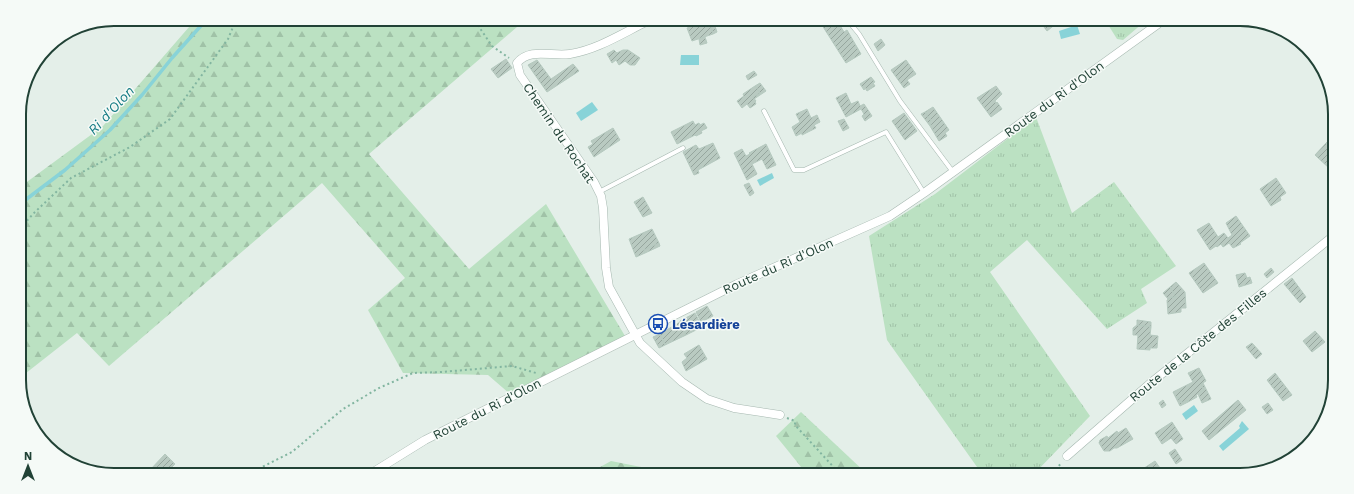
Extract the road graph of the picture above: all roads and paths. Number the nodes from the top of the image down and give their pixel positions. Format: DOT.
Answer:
graph roads {
  1 [pos="233,26"];
  2 [pos="479,26"];
  3 [pos="637,26"];
  4 [pos="852,26"];
  5 [pos="1155,26"];
  6 [pos="517,63"];
  7 [pos="764,111"];
  8 [pos="683,148"];
  9 [pos="952,172"];
  10 [pos="599,192"];
  11 [pos="924,193"];
  12 [pos="26,222"];
  13 [pos="1328,240"];
  14 [pos="636,335"];
  15 [pos="549,377"];
  16 [pos="780,415"];
  17 [pos="1067,456"];
  18 [pos="260,468"];
  19 [pos="380,468"];
  20 [pos="835,468"];
  21 [pos="1058,468"];
  1 -- 12 [label="path"];
  2 -- 6 [label="path"];
  3 -- 6 [label="street"];
  4 -- 9 [label="lane"];
  5 -- 9 [label="street, Route du Ri d'Olon"];
  6 -- 10 [label="street, Chemin du Rochat"];
  7 -- 11 [label="lane"];
  8 -- 10 [label="lane"];
  9 -- 11 [label="street, Route du Ri d'Olon"];
  10 -- 14 [label="street, Chemin du Rochat"];
  11 -- 14 [label="street, Route du Ri d'Olon"];
  13 -- 17 [label="street, Route de la Côte des Filles"];
  14 -- 15 [label="street, Route du Ri d'Olon"];
  14 -- 16 [label="street, Chemin du Rochat"];
  15 -- 18 [label="path"];
  15 -- 19 [label="street, Route du Ri d'Olon"];
  16 -- 20 [label="path"];
  17 -- 21 [label="path"];
}
